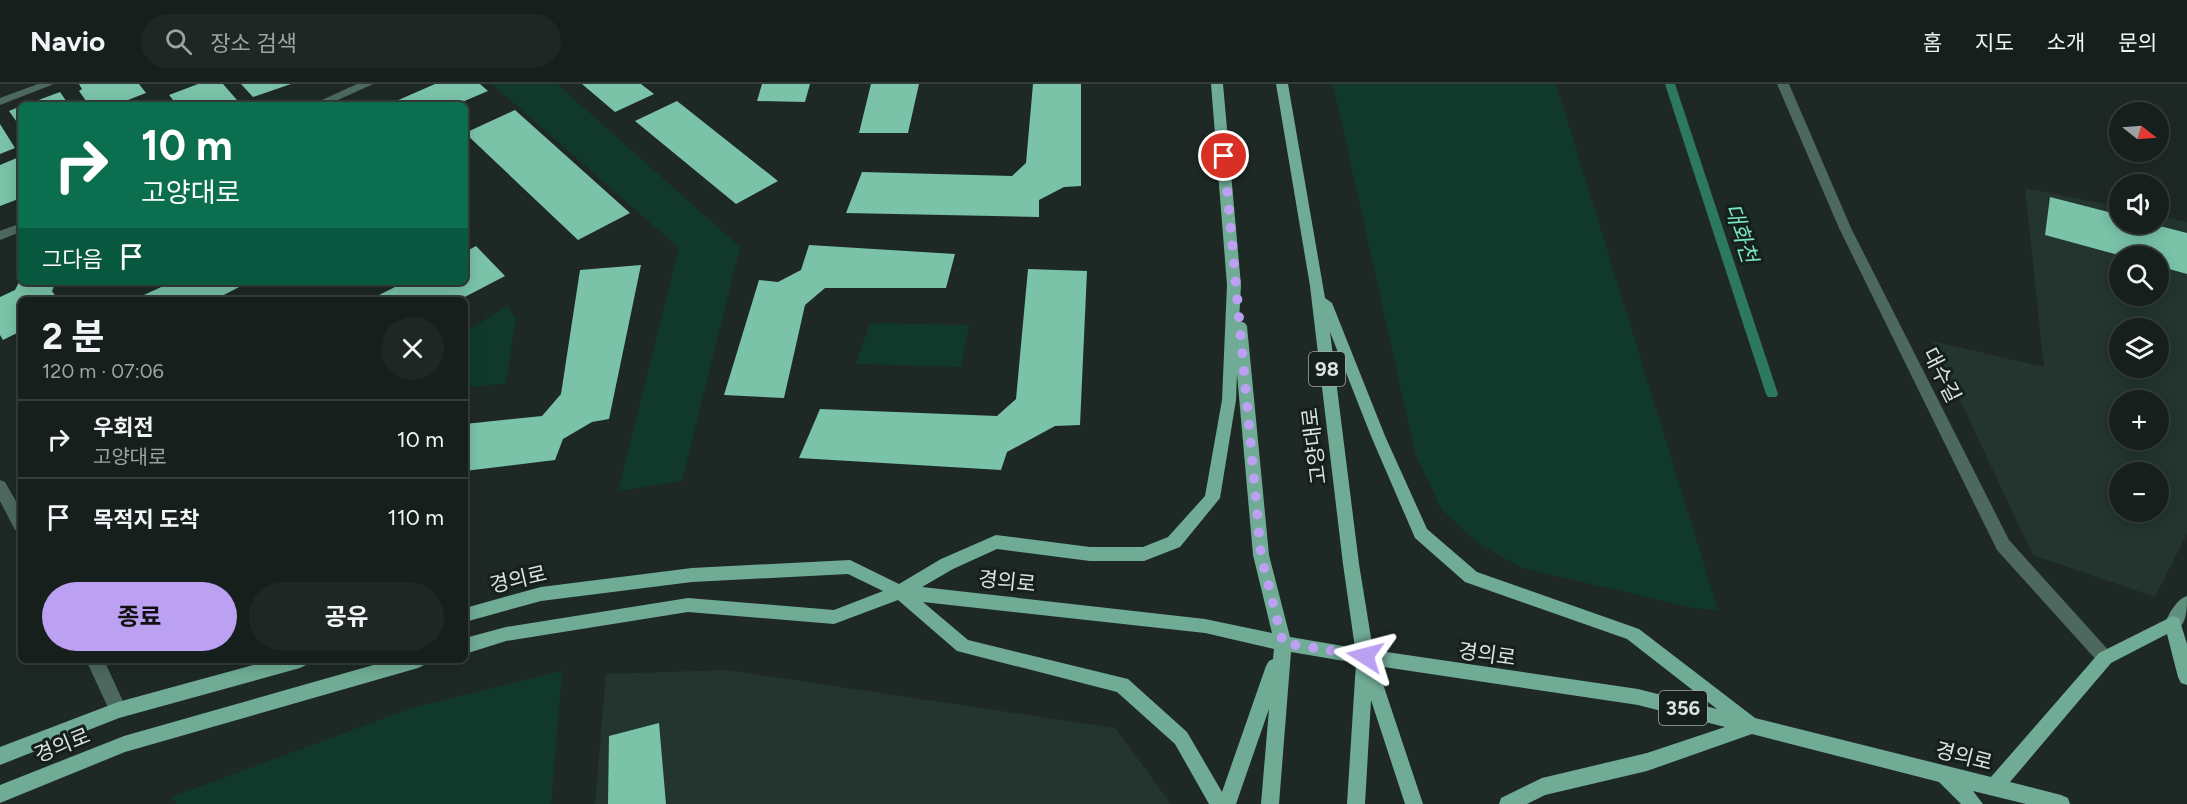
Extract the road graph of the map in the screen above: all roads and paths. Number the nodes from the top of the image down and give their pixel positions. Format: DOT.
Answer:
graph roads {
  1 [pos="48,84"];
  2 [pos="368,84"];
  3 [pos="1217,84"];
  4 [pos="1282,84"];
  5 [pos="1783,84"];
  6 [pos="0,102"];
  7 [pos="323,102"];
  8 [pos="1220,109"];
  9 [pos="18,228"];
  10 [pos="0,236"];
  11 [pos="1317,286"];
  12 [pos="0,486"];
  13 [pos="18,519"];
  14 [pos="900,591"];
  15 [pos="2187,603"];
  16 [pos="468,614"];
  17 [pos="2173,623"];
  18 [pos="1283,643"];
  19 [pos="468,645"];
  20 [pos="1365,656"];
  21 [pos="2105,658"];
  22 [pos="96,663"];
  23 [pos="289,663"];
  24 [pos="408,663"];
  25 [pos="2187,677"];
  26 [pos="118,710"];
  27 [pos="1753,726"];
  28 [pos="0,756"];
  29 [pos="1944,774"];
  30 [pos="1995,786"];
  31 [pos="0,794"];
  32 [pos="1219,804"];
  33 [pos="1227,804"];
  34 [pos="1270,804"];
  35 [pos="1356,804"];
  36 [pos="1414,804"];
  37 [pos="1508,804"];
  38 [pos="1974,804"];
  39 [pos="2061,804"];
  1 -- 6 [label="street"];
  2 -- 7 [label="street"];
  3 -- 8 [label="main road"];
  4 -- 11 [label="main road, 고양대로 / 98"];
  5 -- 21 [label="street, 대수길"];
  8 -- 14 [label="main road"];
  8 -- 18 [label="main road"];
  9 -- 10 [label="street"];
  11 -- 20 [label="main road, 고양대로 / 98"];
  11 -- 27 [label="main road"];
  12 -- 13 [label="street"];
  14 -- 16 [label="main road, 경의로"];
  14 -- 18 [label="main road, 경의로"];
  14 -- 19 [label="main road, 경의로"];
  14 -- 32 [label="main road"];
  15 -- 17 [label="main road"];
  17 -- 21 [label="main road"];
  17 -- 25 [label="main road"];
  18 -- 20 [label="main road, 경의로"];
  18 -- 33 [label="main road"];
  18 -- 34 [label="main road"];
  20 -- 27 [label="main road, 경의로 / 356"];
  20 -- 35 [label="main road, 고양대로 / 98"];
  20 -- 36 [label="main road"];
  21 -- 30 [label="main road"];
  22 -- 26 [label="street"];
  23 -- 26 [label="main road, 경의로"];
  24 -- 31 [label="main road, 경의로"];
  26 -- 28 [label="main road, 경의로"];
  27 -- 29 [label="main road, 경의로 / 356"];
  27 -- 37 [label="main road"];
  29 -- 30 [label="main road, 경의로 / 356"];
  29 -- 38 [label="main road"];
  30 -- 39 [label="main road, 경의로"];
}
